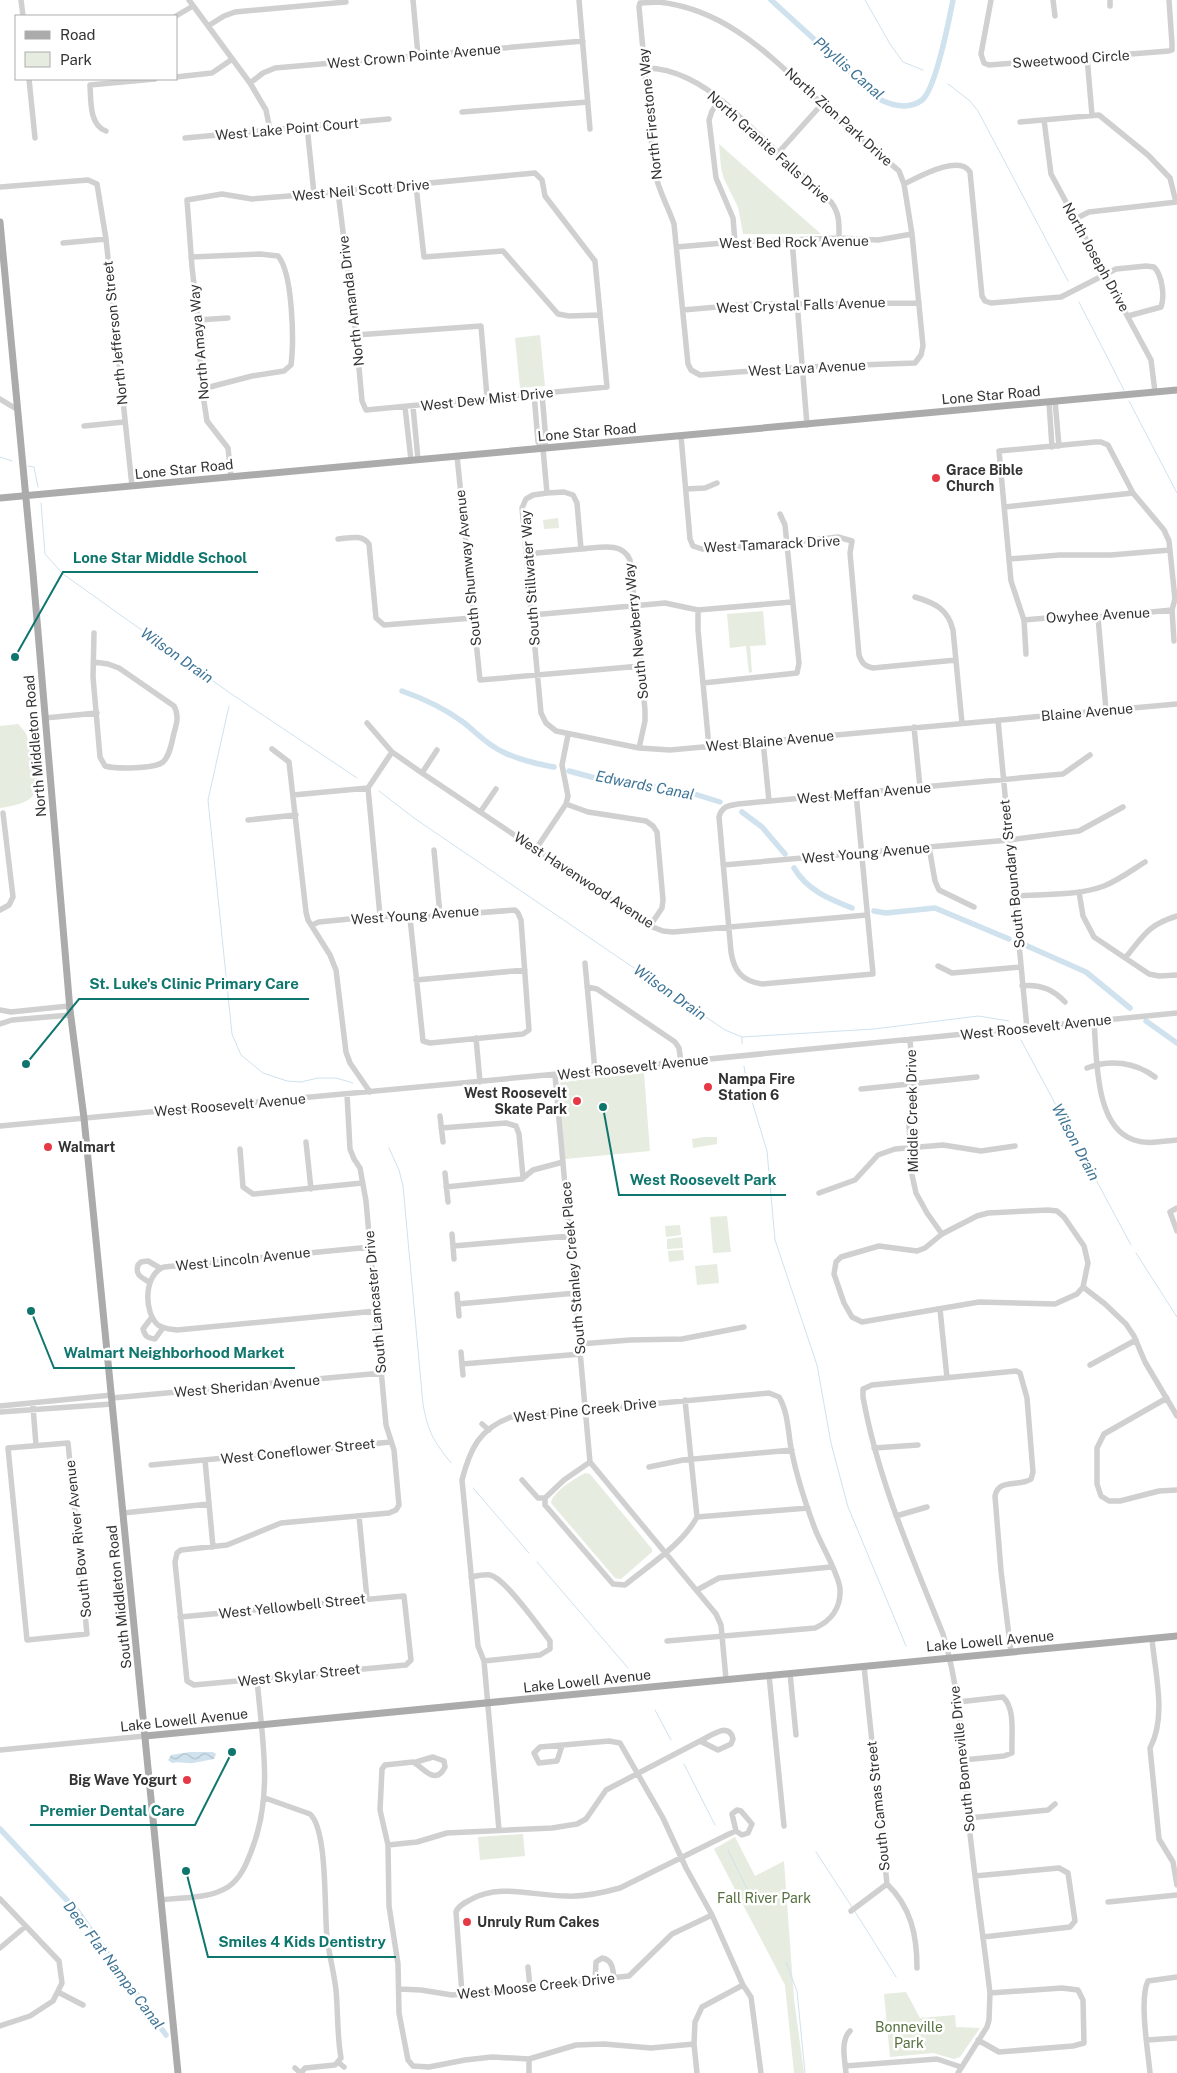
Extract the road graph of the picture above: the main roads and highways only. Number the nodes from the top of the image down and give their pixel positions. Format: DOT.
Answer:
graph roads {
  1 [pos="0,222"];
  2 [pos="4,297"];
  3 [pos="1177,390"];
  4 [pos="26,496"];
  5 [pos="0,498"];
  6 [pos="84,1118"];
  7 [pos="1177,1636"];
  8 [pos="145,1736"];
  9 [pos="178,2073"];
  1 -- 2 [label="main road, North Middleton Road"];
  2 -- 4 [label="main road, North Middleton Road"];
  3 -- 4 [label="main road, Lone Star Road"];
  4 -- 5 [label="main road, Lone Star Road"];
  4 -- 6 [label="main road, North Middleton Road"];
  6 -- 8 [label="main road, South Middleton Road"];
  7 -- 8 [label="main road, Lake Lowell Avenue"];
  8 -- 9 [label="main road, South Middleton Road"];
}
